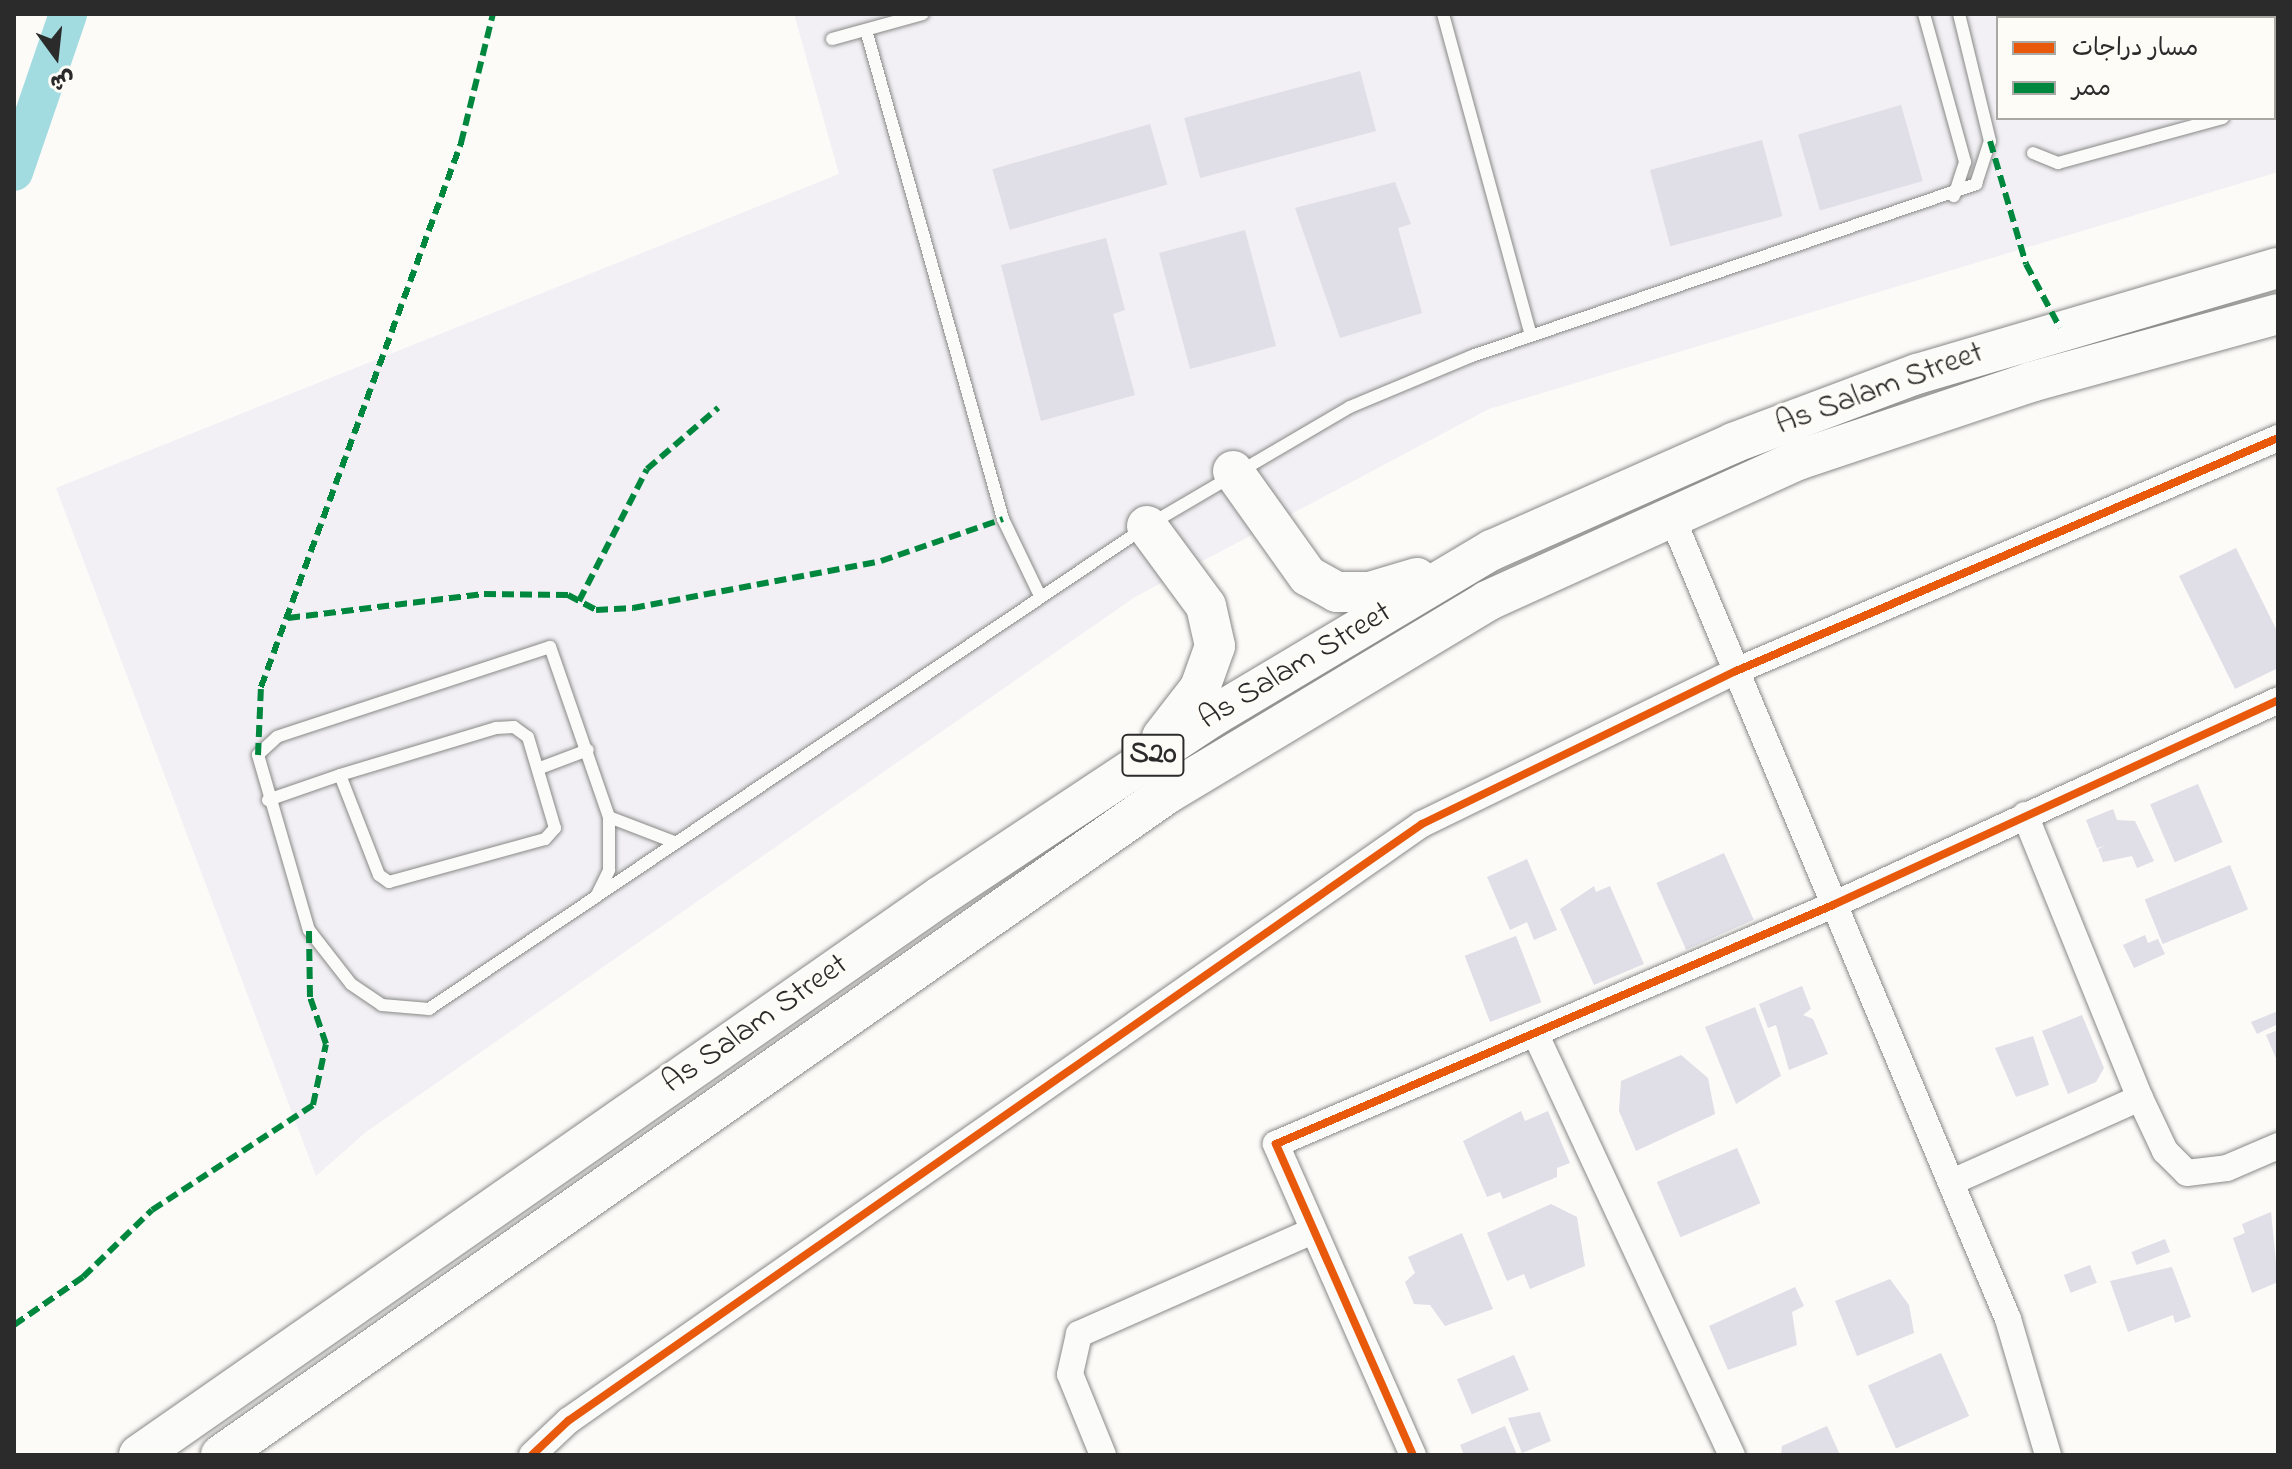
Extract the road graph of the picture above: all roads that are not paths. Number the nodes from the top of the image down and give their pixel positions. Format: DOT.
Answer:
graph roads {
  1 [pos="923,14"];
  2 [pos="1443,14"];
  3 [pos="1924,14"];
  4 [pos="1959,14"];
  5 [pos="866,30"];
  6 [pos="832,39"];
  7 [pos="2216,120"];
  8 [pos="2033,153"];
  9 [pos="1954,196"];
  10 [pos="2278,268"];
  11 [pos="2278,314"];
  12 [pos="1531,335"];
  13 [pos="2278,438"];
  14 [pos="1233,471"];
  15 [pos="1671,515"];
  16 [pos="1147,526"];
  17 [pos="1492,550"];
  18 [pos="1040,596"];
  19 [pos="1736,671"];
  20 [pos="2278,700"];
  21 [pos="588,750"];
  22 [pos="1140,765"];
  23 [pos="540,768"];
  24 [pos="340,775"];
  25 [pos="268,800"];
  26 [pos="2025,815"];
  27 [pos="609,817"];
  28 [pos="674,842"];
  29 [pos="597,895"];
  30 [pos="1833,905"];
  31 [pos="1535,1033"];
  32 [pos="2140,1098"];
  33 [pos="2278,1146"];
  34 [pos="1952,1182"];
  35 [pos="1312,1231"];
  36 [pos="139,1455"];
  37 [pos="221,1455"];
  38 [pos="532,1455"];
  39 [pos="1103,1455"];
  40 [pos="1413,1455"];
  41 [pos="1732,1455"];
  42 [pos="2048,1455"];
  1 -- 5 [label="lane"];
  2 -- 12 [label="lane"];
  3 -- 9 [label="lane"];
  4 -- 9 [label="lane"];
  5 -- 6 [label="lane"];
  5 -- 18 [label="lane"];
  7 -- 8 [label="lane"];
  9 -- 12 [label="lane"];
  10 -- 17 [label="main road, As Salam Street / S20"];
  11 -- 15 [label="main road, As Salam Street / S20"];
  12 -- 14 [label="lane"];
  13 -- 19 [label="street"];
  14 -- 16 [label="lane"];
  14 -- 17 [label="main road"];
  15 -- 19 [label="street"];
  15 -- 37 [label="main road, As Salam Street / S20"];
  16 -- 18 [label="lane"];
  16 -- 22 [label="main road"];
  17 -- 22 [label="main road, As Salam Street / S20"];
  18 -- 28 [label="lane"];
  19 -- 30 [label="street"];
  19 -- 38 [label="street"];
  20 -- 26 [label="street"];
  21 -- 23 [label="lane"];
  21 -- 25 [label="lane"];
  21 -- 27 [label="lane"];
  22 -- 36 [label="main road, As Salam Street / S20"];
  23 -- 24 [label="lane"];
  23 -- 24 [label="lane"];
  24 -- 25 [label="lane"];
  25 -- 29 [label="lane"];
  26 -- 30 [label="street"];
  26 -- 32 [label="street"];
  27 -- 28 [label="lane"];
  27 -- 29 [label="lane"];
  28 -- 29 [label="lane"];
  30 -- 31 [label="street"];
  30 -- 34 [label="street"];
  31 -- 35 [label="street"];
  31 -- 41 [label="street"];
  32 -- 33 [label="street"];
  32 -- 34 [label="street"];
  34 -- 42 [label="street"];
  35 -- 39 [label="street"];
  35 -- 40 [label="street"];
}
